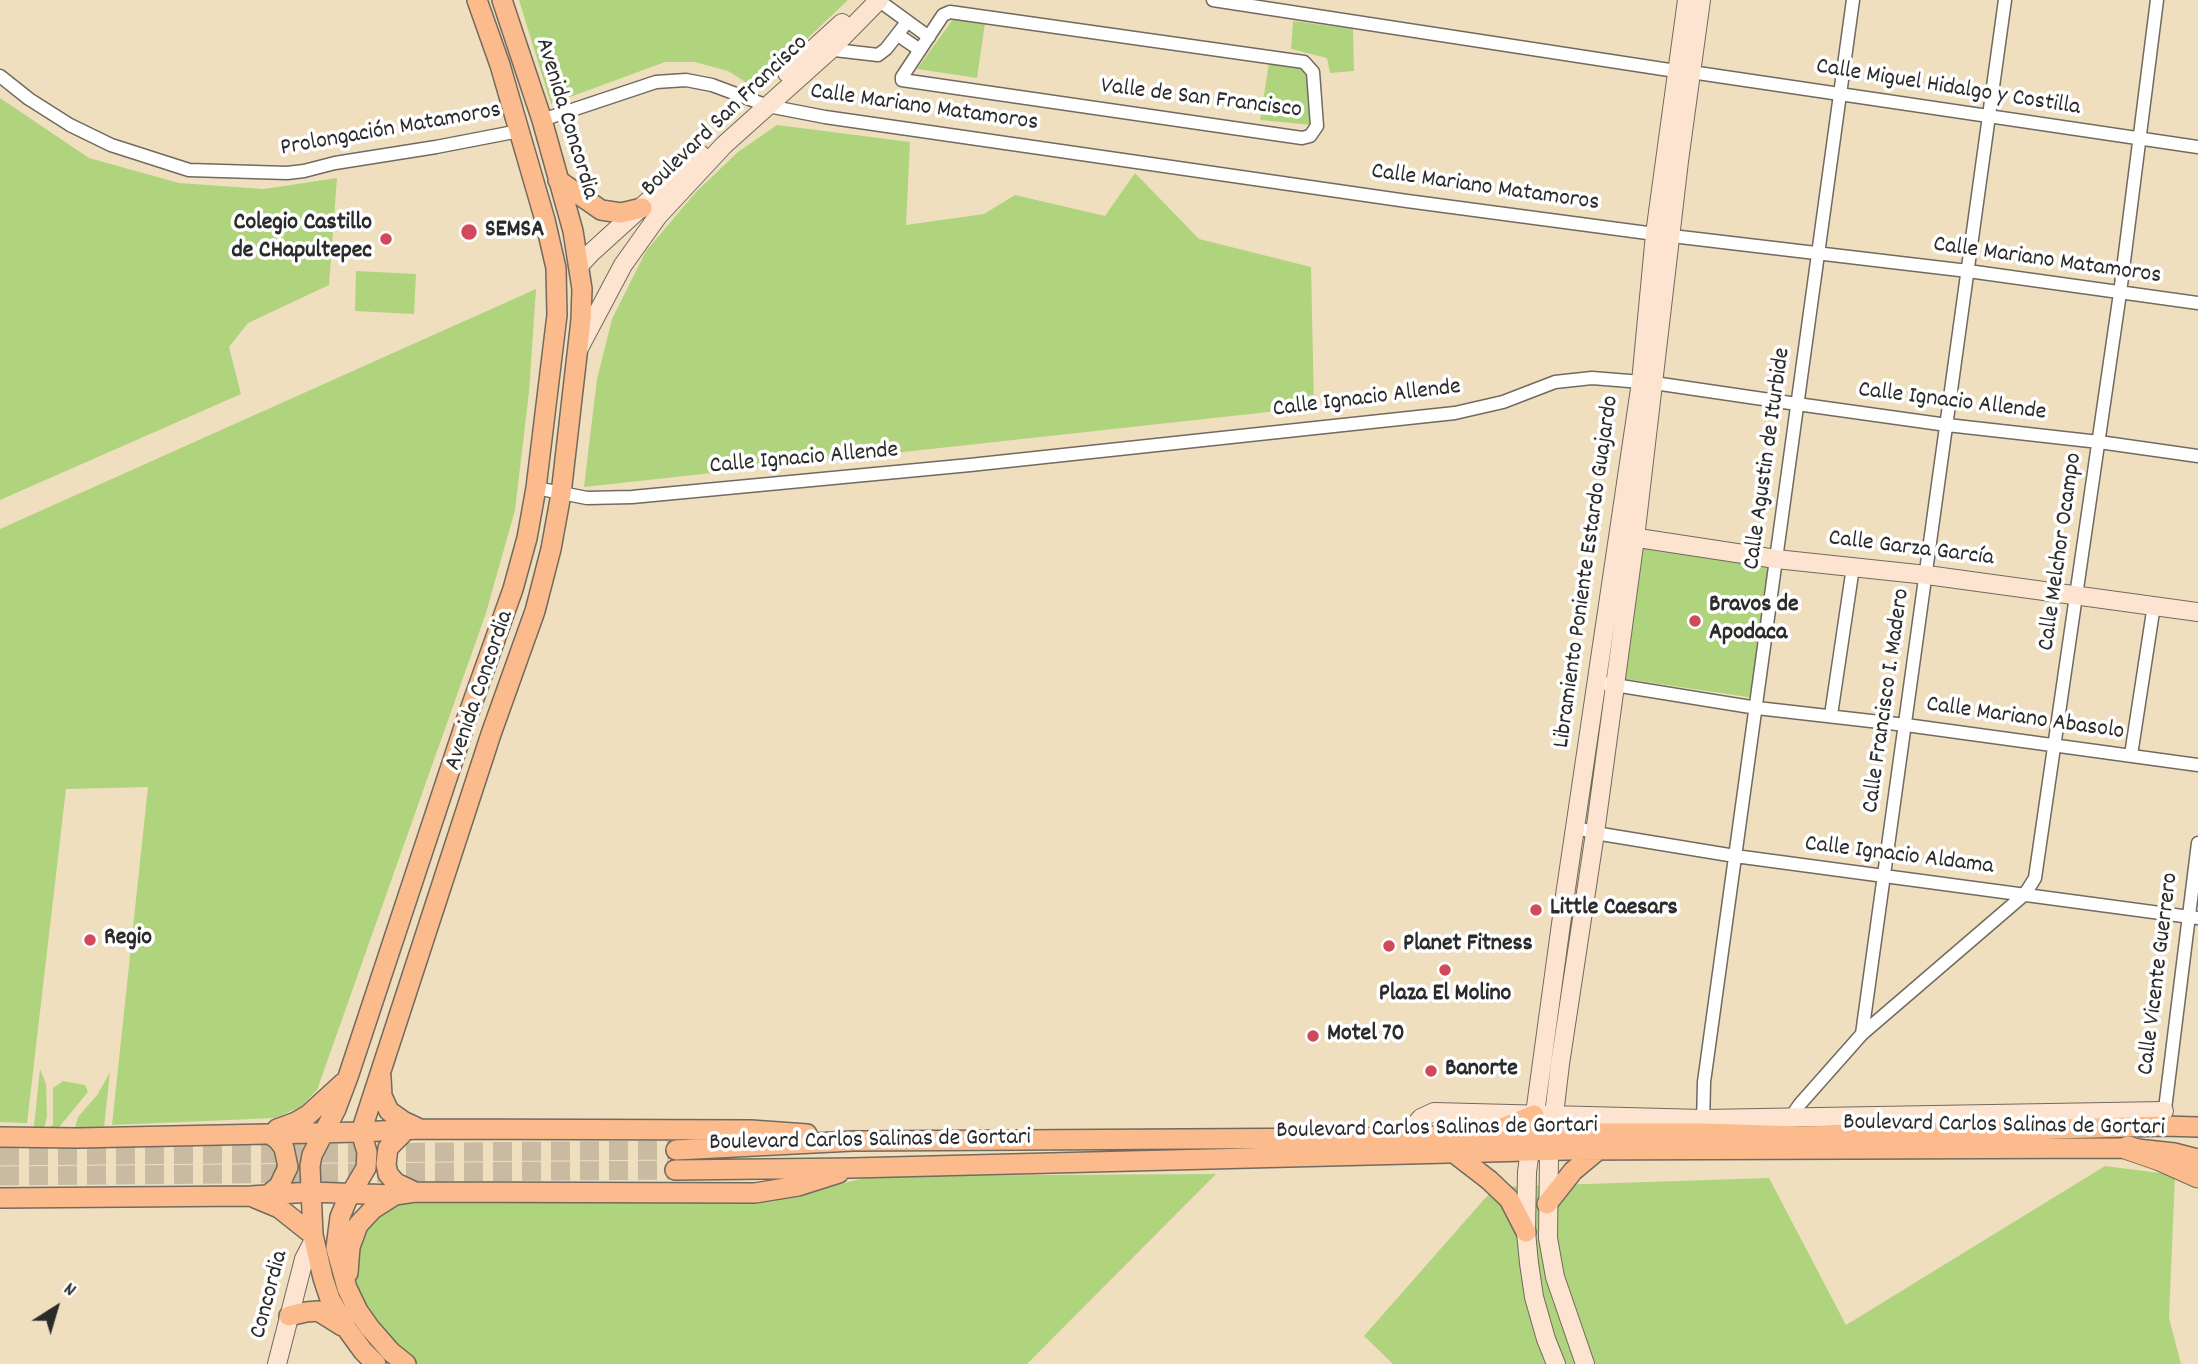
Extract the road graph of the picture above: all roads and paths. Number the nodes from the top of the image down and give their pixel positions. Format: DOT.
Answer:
graph roads {
  1 [pos="502,0"];
  2 [pos="863,0"];
  3 [pos="878,0"];
  4 [pos="1213,0"];
  5 [pos="1687,0"];
  6 [pos="1701,0"];
  7 [pos="1853,0"];
  8 [pos="2004,0"];
  9 [pos="2157,0"];
  10 [pos="479,5"];
  11 [pos="907,22"];
  12 [pos="898,35"];
  13 [pos="929,37"];
  14 [pos="823,48"];
  15 [pos="919,50"];
  16 [pos="1684,71"];
  17 [pos="0,76"];
  18 [pos="1840,93"];
  19 [pos="762,104"];
  20 [pos="1989,116"];
  21 [pos="542,120"];
  22 [pos="519,131"];
  23 [pos="2138,138"];
  24 [pos="2198,147"];
  25 [pos="558,180"];
  26 [pos="642,208"];
  27 [pos="1663,234"];
  28 [pos="1820,254"];
  29 [pos="579,266"];
  30 [pos="1968,271"];
  31 [pos="2120,293"];
  32 [pos="2198,303"];
  33 [pos="557,315"];
  34 [pos="578,351"];
  35 [pos="1647,382"];
  36 [pos="1797,404"];
  37 [pos="1947,425"];
  38 [pos="2099,442"];
  39 [pos="2198,457"];
  40 [pos="536,488"];
  41 [pos="561,494"];
  42 [pos="1626,537"];
  43 [pos="1776,559"];
  44 [pos="1853,567"];
  45 [pos="1927,575"];
  46 [pos="2077,594"];
  47 [pos="2154,605"];
  48 [pos="2198,612"];
  49 [pos="1605,684"];
  50 [pos="1757,708"];
  51 [pos="1831,715"];
  52 [pos="1906,725"];
  53 [pos="2055,745"];
  54 [pos="2131,755"];
  55 [pos="2198,765"];
  56 [pos="1575,827"];
  57 [pos="1595,832"];
  58 [pos="2198,843"];
  59 [pos="1735,856"];
  60 [pos="1885,877"];
  61 [pos="2025,894"];
  62 [pos="2193,918"];
  63 [pos="1862,1034"];
  64 [pos="382,1066"];
  65 [pos="348,1077"];
  66 [pos="1558,1083"];
  67 [pos="1595,1117"];
  68 [pos="2164,1119"];
  69 [pos="1703,1126"];
  70 [pos="1788,1127"];
  71 [pos="2198,1127"];
  72 [pos="414,1130"];
  73 [pos="324,1132"];
  74 [pos="361,1132"];
  75 [pos="1541,1133"];
  76 [pos="266,1134"];
  77 [pos="1406,1136"];
  78 [pos="0,1137"];
  79 [pos="853,1141"];
  80 [pos="2129,1149"];
  81 [pos="676,1150"];
  82 [pos="1597,1151"];
  83 [pos="1454,1153"];
  84 [pos="2198,1158"];
  85 [pos="853,1168"];
  86 [pos="676,1170"];
  87 [pos="2198,1176"];
  88 [pos="310,1192"];
  89 [pos="352,1193"];
  90 [pos="405,1194"];
  91 [pos="260,1195"];
  92 [pos="0,1198"];
  93 [pos="1547,1204"];
  94 [pos="1526,1232"];
  95 [pos="313,1237"];
  96 [pos="318,1264"];
  97 [pos="347,1288"];
  98 [pos="289,1314"];
  99 [pos="347,1329"];
  100 [pos="277,1364"];
  101 [pos="376,1364"];
  102 [pos="406,1364"];
  103 [pos="1556,1364"];
  104 [pos="1585,1364"];
  1 -- 21 [label="main road, Avenida Concordia"];
  2 -- 14 [label="street, Boulevard San Francisco"];
  3 -- 11 [label="street"];
  3 -- 14 [label="street, Boulevard San Francisco"];
  4 -- 16 [label="street, Calle Miguel Hidalgo y Costilla"];
  5 -- 16 [label="street, Libramiento Poniente Estardo Guajardo"];
  6 -- 16 [label="street, Libramiento Poniente Estardo Guajardo"];
  7 -- 18 [label="street, Calle Agustin de Iturbide"];
  8 -- 20 [label="street, Calle Francisco I. Madero"];
  9 -- 23 [label="street, Calle Melchor Ocampo"];
  10 -- 21 [label="main road"];
  10 -- 22 [label="main road, Avenida Concordia"];
  11 -- 12 [label="street"];
  11 -- 13 [label="street"];
  12 -- 14 [label="street"];
  12 -- 15 [label="street"];
  13 -- 15 [label="street, Valle de San Francisco"];
  13 -- 15 [label="street, Valle de San Francisco"];
  14 -- 19 [label="street, Boulevard San Francisco"];
  16 -- 18 [label="street, Calle Miguel Hidalgo y Costilla"];
  16 -- 27 [label="street, Libramiento Poniente Estardo Guajardo"];
  17 -- 22 [label="street, Prolongación Matamoros"];
  18 -- 20 [label="street, Calle Miguel Hidalgo y Costilla"];
  18 -- 28 [label="street, Calle Agustin de Iturbide"];
  19 -- 21 [label="street, Calle Mariano Matamoros"];
  19 -- 26 [label="street, Boulevard San Francisco"];
  19 -- 27 [label="street, Calle Mariano Matamoros"];
  19 -- 34 [label="street, Boulevard San Francisco"];
  20 -- 23 [label="street, Calle Miguel Hidalgo y Costilla"];
  20 -- 30 [label="street, Calle Francisco I. Madero"];
  21 -- 25 [label="main road, Avenida Concordia"];
  22 -- 33 [label="main road, Avenida Concordia"];
  23 -- 24 [label="street, Calle Miguel Hidalgo y Costilla"];
  23 -- 31 [label="street, Calle Melchor Ocampo"];
  25 -- 26 [label="main road"];
  25 -- 29 [label="main road, Avenida Concordia"];
  26 -- 29 [label="street, Boulevard San Francisco"];
  27 -- 28 [label="street, Calle Mariano Matamoros"];
  27 -- 35 [label="street, Libramiento Poniente Estardo Guajardo"];
  28 -- 30 [label="street, Calle Mariano Matamoros"];
  28 -- 36 [label="street, Calle Agustin de Iturbide"];
  29 -- 33 [label="main road"];
  29 -- 34 [label="main road, Avenida Concordia"];
  30 -- 31 [label="street, Calle Mariano Matamoros"];
  30 -- 37 [label="street, Calle Francisco I. Madero"];
  31 -- 32 [label="street, Calle Mariano Matamoros"];
  31 -- 38 [label="street, Calle Melchor Ocampo"];
  33 -- 40 [label="main road, Avenida Concordia"];
  34 -- 41 [label="main road, Avenida Concordia"];
  35 -- 36 [label="street, Calle Ignacio Allende"];
  35 -- 41 [label="street, Calle Ignacio Allende"];
  35 -- 42 [label="street, Libramiento Poniente Estardo Guajardo"];
  36 -- 37 [label="street, Calle Ignacio Allende"];
  36 -- 43 [label="street, Calle Agustin de Iturbide"];
  37 -- 38 [label="street, Calle Ignacio Allende"];
  37 -- 45 [label="street, Calle Francisco I. Madero"];
  38 -- 39 [label="street, Calle Ignacio Allende"];
  38 -- 46 [label="street, Calle Melchor Ocampo"];
  40 -- 41 [label="street, Calle Ignacio Allende"];
  40 -- 65 [label="main road, Avenida Concordia"];
  41 -- 64 [label="main road, Avenida Concordia"];
  42 -- 43 [label="street, Calle Garza García"];
  42 -- 49 [label="street, Libramiento Poniente Estardo Guajardo"];
  43 -- 44 [label="street, Calle Garza García"];
  43 -- 50 [label="street, Calle Agustin de Iturbide"];
  44 -- 45 [label="street, Calle Garza García"];
  44 -- 51 [label="street"];
  45 -- 46 [label="street, Calle Garza García"];
  45 -- 52 [label="street, Calle Francisco I. Madero"];
  46 -- 47 [label="street, Calle Garza García"];
  46 -- 53 [label="street, Calle Melchor Ocampo"];
  47 -- 48 [label="street, Calle Garza García"];
  47 -- 54 [label="street"];
  49 -- 50 [label="street, Calle Mariano Abasolo"];
  49 -- 56 [label="street, Libramiento Poniente Estardo Guajardo"];
  49 -- 57 [label="street, Libramiento Poniente Estardo Guajardo"];
  50 -- 51 [label="street, Calle Mariano Abasolo"];
  50 -- 59 [label="street, Calle Agustin de Iturbide"];
  51 -- 52 [label="street, Calle Mariano Abasolo"];
  52 -- 53 [label="street, Calle Mariano Abasolo"];
  52 -- 60 [label="street, Calle Francisco I. Madero"];
  53 -- 54 [label="street, Calle Mariano Abasolo"];
  53 -- 61 [label="street, Calle Melchor Ocampo"];
  54 -- 55 [label="street, Calle Mariano Abasolo"];
  56 -- 57 [label="street, Calle Ignacio Aldama"];
  56 -- 75 [label="street, Libramiento Poniente Estardo Guajardo"];
  57 -- 59 [label="street, Calle Ignacio Aldama"];
  57 -- 66 [label="street, Libramiento Poniente Estardo Guajardo"];
  58 -- 62 [label="street, Calle Vicente Guerrero"];
  59 -- 60 [label="street, Calle Ignacio Aldama"];
  59 -- 69 [label="street, Calle Agustin de Iturbide"];
  60 -- 61 [label="street, Calle Ignacio Aldama"];
  60 -- 63 [label="street, Calle Francisco I. Madero"];
  61 -- 62 [label="street, Calle Ignacio Aldama"];
  61 -- 63 [label="street, Calle Melchor Ocampo"];
  62 -- 68 [label="street, Calle Vicente Guerrero"];
  63 -- 70 [label="street, Calle Melchor Ocampo"];
  64 -- 72 [label="main road"];
  64 -- 74 [label="main road, Avenida Concordia"];
  65 -- 73 [label="main road, Avenida Concordia"];
  65 -- 76 [label="main road"];
  66 -- 67 [label="street"];
  66 -- 75 [label="street, Libramiento Poniente Estardo Guajardo"];
  67 -- 69 [label="street"];
  67 -- 75 [label="street"];
  68 -- 70 [label="main road, Boulevard Carlos Salinas de Gortari"];
  68 -- 71 [label="main road, Boulevard Carlos Salinas de Gortari"];
  69 -- 70 [label="main road, Boulevard Carlos Salinas de Gortari"];
  69 -- 75 [label="main road, Boulevard Carlos Salinas de Gortari"];
  72 -- 74 [label="main road"];
  72 -- 79 [label="main road"];
  72 -- 90 [label="main road"];
  73 -- 74 [label="main road"];
  73 -- 76 [label="main road"];
  73 -- 88 [label="main road, Avenida Concordia"];
  74 -- 89 [label="main road, Avenida Concordia"];
  75 -- 77 [label="main road, Boulevard Carlos Salinas de Gortari"];
  75 -- 77 [label="street"];
  75 -- 82 [label="main road, Boulevard Carlos Salinas de Gortari"];
  75 -- 83 [label="main road, Boulevard Carlos Salinas de Gortari"];
  75 -- 93 [label="street"];
  75 -- 94 [label="street"];
  76 -- 78 [label="main road"];
  76 -- 91 [label="main road"];
  77 -- 79 [label="main road, Boulevard Carlos Salinas de Gortari"];
  79 -- 81 [label="main road, Boulevard Carlos Salinas de Gortari"];
  80 -- 82 [label="main road, Boulevard Carlos Salinas de Gortari"];
  80 -- 84 [label="main road, Boulevard Carlos Salinas de Gortari"];
  80 -- 87 [label="highway"];
  82 -- 93 [label="main road"];
  83 -- 85 [label="main road, Boulevard Carlos Salinas de Gortari"];
  83 -- 94 [label="main road"];
  85 -- 86 [label="main road, Boulevard Carlos Salinas de Gortari"];
  85 -- 90 [label="main road"];
  88 -- 89 [label="main road"];
  88 -- 91 [label="main road"];
  88 -- 95 [label="main road, Avenida Concordia"];
  89 -- 90 [label="main road"];
  89 -- 97 [label="main road, Avenida Concordia"];
  90 -- 97 [label="main road"];
  91 -- 92 [label="main road"];
  91 -- 95 [label="main road"];
  93 -- 104 [label="street"];
  94 -- 103 [label="street"];
  95 -- 96 [label="main road, Avenida Concordia"];
  95 -- 98 [label="street, Concordia"];
  96 -- 98 [label="street"];
  96 -- 99 [label="main road, Avenida Concordia"];
  97 -- 102 [label="main road, Avenida Concordia"];
  98 -- 99 [label="main road"];
  98 -- 100 [label="street, Concordia"];
  99 -- 101 [label="main road, Avenida Concordia"];
}
